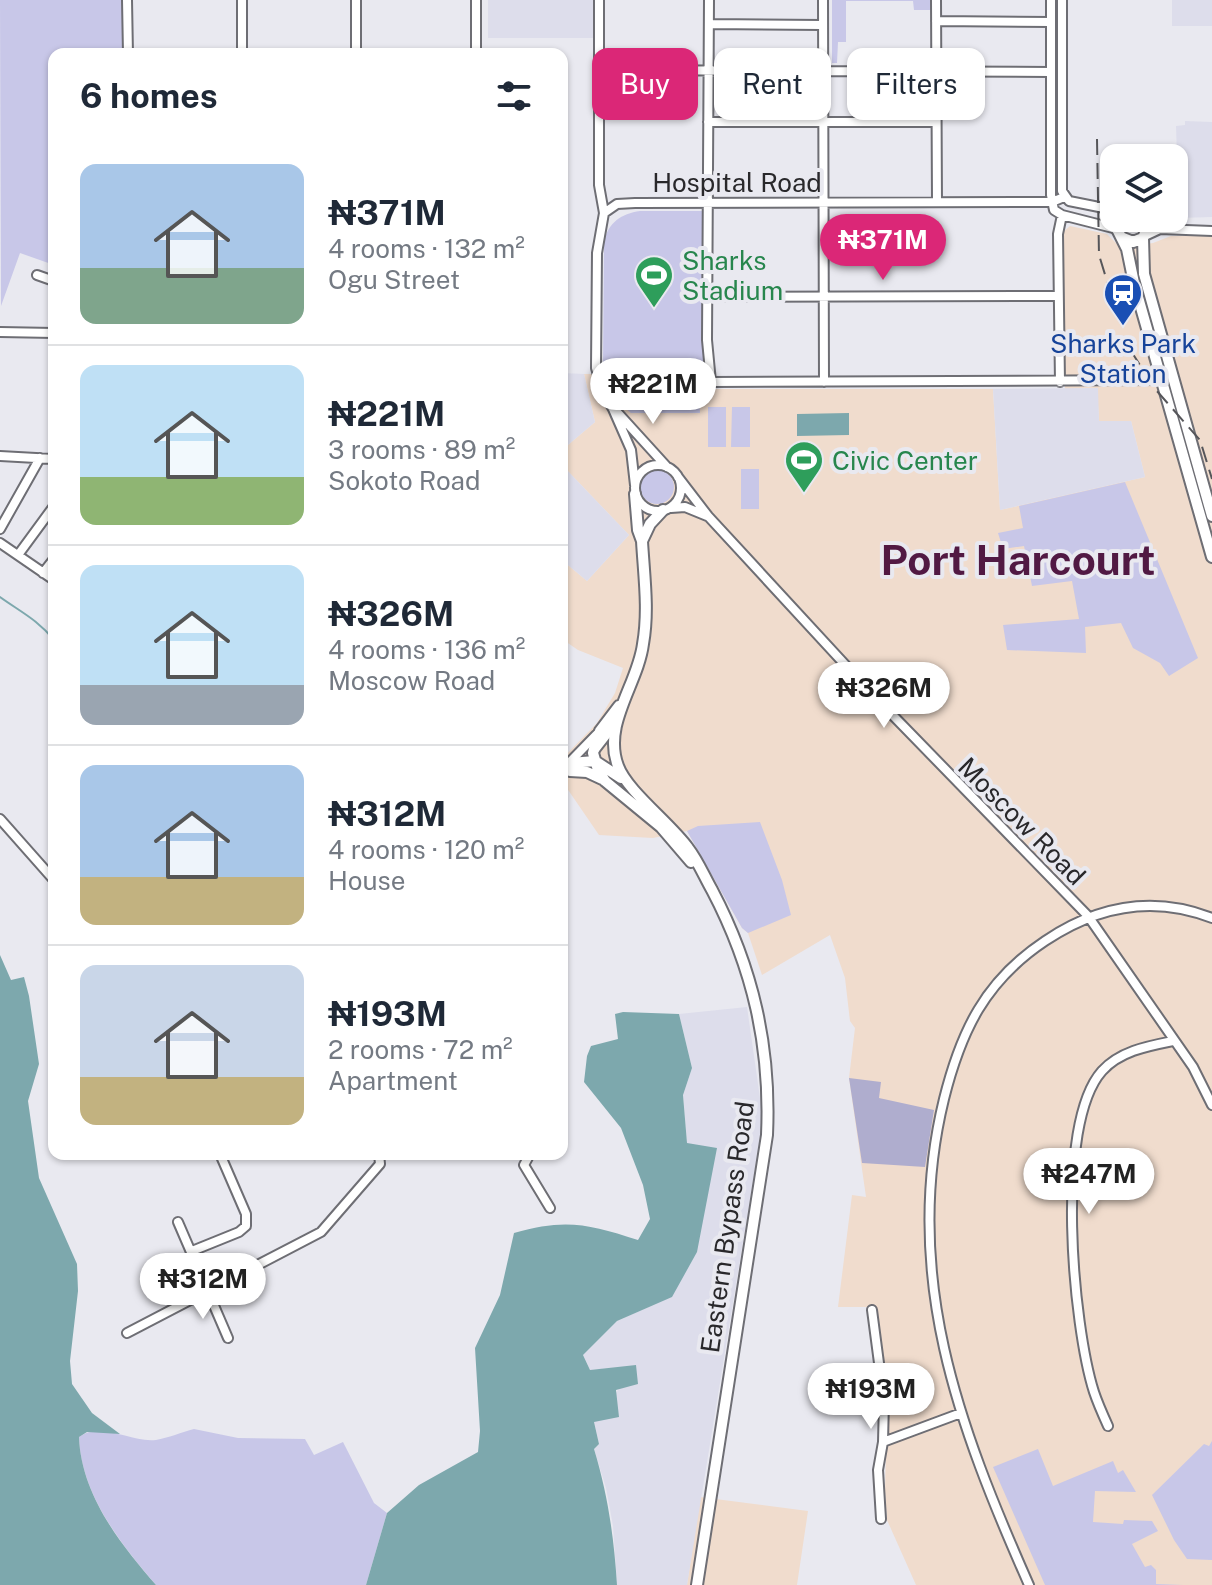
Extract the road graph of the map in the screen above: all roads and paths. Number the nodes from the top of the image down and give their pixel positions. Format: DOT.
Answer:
graph roads {
  1 [pos="127,0"];
  2 [pos="242,0"];
  3 [pos="356,0"];
  4 [pos="476,0"];
  5 [pos="599,0"];
  6 [pos="709,0"];
  7 [pos="823,0"];
  8 [pos="936,0"];
  9 [pos="1051,0"];
  10 [pos="1062,0"];
  11 [pos="936,21"];
  12 [pos="1051,22"];
  13 [pos="709,24"];
  14 [pos="822,25"];
  15 [pos="128,48"];
  16 [pos="242,48"];
  17 [pos="356,48"];
  18 [pos="476,48"];
  19 [pos="599,48"];
  20 [pos="822,48"];
  21 [pos="936,48"];
  22 [pos="985,71"];
  23 [pos="1051,72"];
  24 [pos="698,73"];
  25 [pos="709,73"];
  26 [pos="714,73"];
  27 [pos="599,120"];
  28 [pos="822,121"];
  29 [pos="708,122"];
  30 [pos="935,122"];
  31 [pos="1064,197"];
  32 [pos="823,202"];
  33 [pos="937,202"];
  34 [pos="1052,202"];
  35 [pos="708,204"];
  36 [pos="1100,208"];
  37 [pos="604,213"];
  38 [pos="1062,215"];
  39 [pos="1100,224"];
  40 [pos="1188,230"];
  41 [pos="1212,231"];
  42 [pos="1121,232"];
  43 [pos="1124,232"];
  44 [pos="1146,232"];
  45 [pos="1154,232"];
  46 [pos="1144,237"];
  47 [pos="37,275"];
  48 [pos="48,279"];
  49 [pos="1058,296"];
  50 [pos="708,297"];
  51 [pos="823,298"];
  52 [pos="0,332"];
  53 [pos="48,333"];
  54 [pos="1161,380"];
  55 [pos="824,382"];
  56 [pos="1060,382"];
  57 [pos="613,409"];
  58 [pos="0,456"];
  59 [pos="40,458"];
  60 [pos="48,459"];
  61 [pos="667,467"];
  62 [pos="678,477"];
  63 [pos="635,490"];
  64 [pos="666,509"];
  65 [pos="48,514"];
  66 [pos="708,516"];
  67 [pos="1212,516"];
  68 [pos="0,529"];
  69 [pos="642,541"];
  70 [pos="0,543"];
  71 [pos="18,555"];
  72 [pos="1212,557"];
  73 [pos="48,567"];
  74 [pos="43,573"];
  75 [pos="48,576"];
  76 [pos="627,695"];
  77 [pos="617,718"];
  78 [pos="600,731"];
  79 [pos="594,757"];
  80 [pos="568,768"];
  81 [pos="568,769"];
  82 [pos="568,770"];
  83 [pos="605,781"];
  84 [pos="626,781"];
  85 [pos="0,819"];
  86 [pos="48,873"];
  87 [pos="708,883"];
  88 [pos="1088,916"];
  89 [pos="1212,918"];
  90 [pos="1173,1041"];
  91 [pos="1212,1105"];
  92 [pos="223,1160"];
  93 [pos="380,1160"];
  94 [pos="527,1160"];
  95 [pos="550,1208"];
  96 [pos="178,1222"];
  97 [pos="192,1251"];
  98 [pos="207,1291"];
  99 [pos="872,1310"];
  100 [pos="127,1333"];
  101 [pos="228,1338"];
  102 [pos="961,1413"];
  103 [pos="1108,1426"];
  104 [pos="883,1442"];
  105 [pos="881,1519"];
  106 [pos="697,1585"];
  107 [pos="1029,1585"];
  1 -- 15 [label="street"];
  2 -- 16 [label="street"];
  3 -- 17 [label="street"];
  4 -- 18 [label="street"];
  5 -- 19 [label="street"];
  6 -- 13 [label="street"];
  7 -- 14 [label="street"];
  8 -- 11 [label="street"];
  9 -- 12 [label="street"];
  10 -- 31 [label="street"];
  11 -- 12 [label="street"];
  11 -- 21 [label="street"];
  12 -- 23 [label="street"];
  13 -- 14 [label="street"];
  13 -- 25 [label="street"];
  14 -- 20 [label="street"];
  22 -- 23 [label="street"];
  23 -- 34 [label="street"];
  24 -- 25 [label="street"];
  25 -- 26 [label="street"];
  25 -- 29 [label="street"];
  27 -- 37 [label="street"];
  28 -- 29 [label="street"];
  28 -- 30 [label="street"];
  28 -- 32 [label="street"];
  29 -- 35 [label="street"];
  30 -- 33 [label="street"];
  31 -- 34 [label="street, Hospital Road"];
  31 -- 36 [label="street"];
  32 -- 33 [label="street, Hospital Road"];
  32 -- 35 [label="street, Hospital Road"];
  32 -- 51 [label="street"];
  33 -- 34 [label="street, Hospital Road"];
  34 -- 38 [label="street"];
  35 -- 37 [label="street, Hospital Road"];
  35 -- 50 [label="street"];
  37 -- 57 [label="street"];
  38 -- 39 [label="street"];
  38 -- 49 [label="street"];
  40 -- 41 [label="street"];
  42 -- 54 [label="main road"];
  43 -- 46 [label="main road"];
  44 -- 46 [label="main road"];
  45 -- 46 [label="street"];
  46 -- 67 [label="main road"];
  47 -- 48 [label="street"];
  49 -- 51 [label="street"];
  49 -- 56 [label="street"];
  50 -- 51 [label="street"];
  50 -- 55 [label="street"];
  51 -- 55 [label="street"];
  52 -- 53 [label="street"];
  54 -- 56 [label="street"];
  54 -- 72 [label="main road"];
  55 -- 56 [label="street"];
  57 -- 61 [label="street"];
  57 -- 63 [label="street"];
  58 -- 59 [label="street"];
  59 -- 60 [label="street"];
  59 -- 68 [label="street"];
  61 -- 62 [label="street"];
  61 -- 63 [label="street"];
  62 -- 64 [label="street"];
  62 -- 66 [label="street, Moscow Road"];
  63 -- 64 [label="street"];
  63 -- 69 [label="main road"];
  64 -- 66 [label="street"];
  64 -- 69 [label="main road"];
  65 -- 71 [label="street"];
  66 -- 88 [label="street, Moscow Road"];
  69 -- 76 [label="main road"];
  70 -- 71 [label="street"];
  71 -- 74 [label="street"];
  73 -- 74 [label="street"];
  74 -- 75 [label="street"];
  76 -- 77 [label="main road"];
  76 -- 78 [label="main road"];
  77 -- 79 [label="street"];
  77 -- 84 [label="main road, Eastern Bypass Road"];
  78 -- 79 [label="main road"];
  78 -- 80 [label="street"];
  79 -- 81 [label="main road"];
  79 -- 83 [label="main road, Eastern Bypass Road"];
  79 -- 84 [label="main road"];
  82 -- 83 [label="main road"];
  83 -- 87 [label="main road, Eastern Bypass Road"];
  84 -- 87 [label="main road, Eastern Bypass Road"];
  85 -- 86 [label="street"];
  87 -- 106 [label="main road, Eastern Bypass Road"];
  88 -- 89 [label="street"];
  88 -- 90 [label="street, Moscow Road"];
  88 -- 102 [label="street"];
  90 -- 91 [label="street, Moscow Road"];
  90 -- 103 [label="street"];
  92 -- 97 [label="street"];
  93 -- 98 [label="street"];
  94 -- 95 [label="street"];
  96 -- 97 [label="street"];
  97 -- 98 [label="street"];
  98 -- 100 [label="street"];
  98 -- 101 [label="street"];
  99 -- 104 [label="street"];
  102 -- 104 [label="street"];
  102 -- 107 [label="street"];
  104 -- 105 [label="street"];
}
